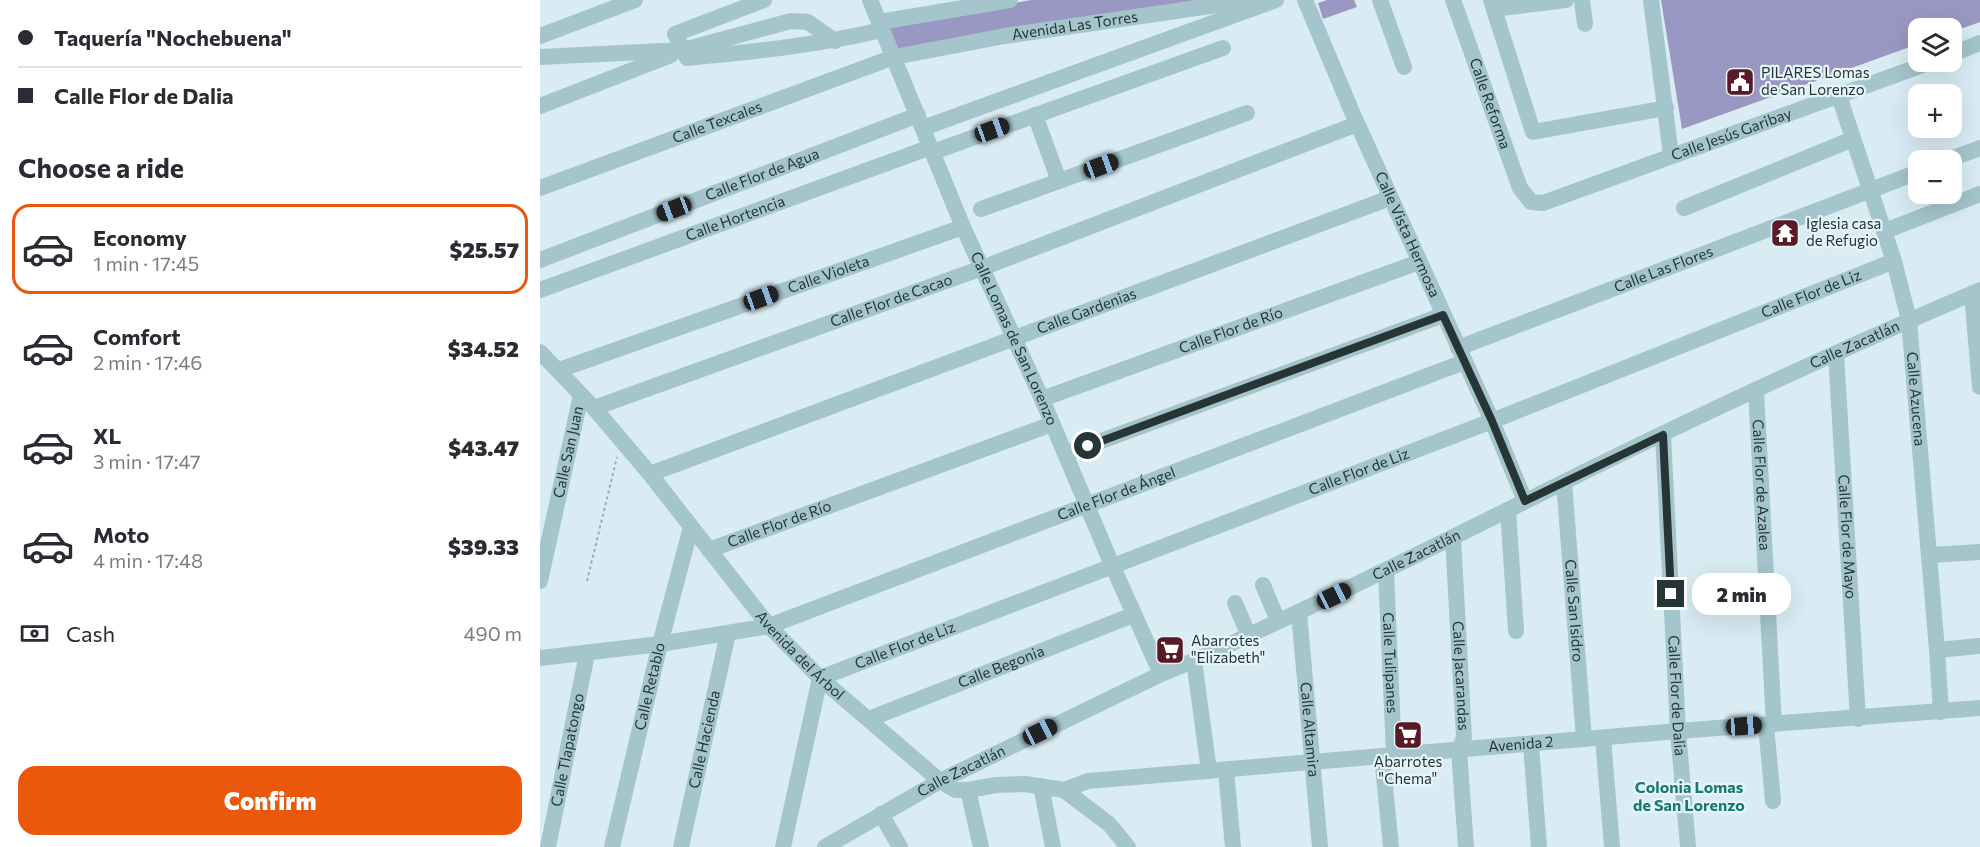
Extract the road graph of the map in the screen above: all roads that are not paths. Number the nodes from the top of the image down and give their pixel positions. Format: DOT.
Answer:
graph roads {
  1 [pos="635,0"];
  2 [pos="764,0"];
  3 [pos="870,0"];
  4 [pos="1010,0"];
  5 [pos="1251,0"];
  6 [pos="1276,0"];
  7 [pos="1305,0"];
  8 [pos="1380,0"];
  9 [pos="1454,0"];
  10 [pos="1566,0"];
  11 [pos="1582,0"];
  12 [pos="1651,0"];
  13 [pos="1493,5"];
  14 [pos="1585,24"];
  15 [pos="881,26"];
  16 [pos="540,36"];
  17 [pos="835,41"];
  18 [pos="1980,43"];
  19 [pos="1223,48"];
  20 [pos="683,50"];
  21 [pos="1962,50"];
  22 [pos="540,57"];
  23 [pos="894,57"];
  24 [pos="636,60"];
  25 [pos="1404,67"];
  26 [pos="1908,70"];
  27 [pos="1839,96"];
  28 [pos="540,106"];
  29 [pos="1666,108"];
  30 [pos="1247,113"];
  31 [pos="1035,115"];
  32 [pos="921,122"];
  33 [pos="1357,124"];
  34 [pos="1853,139"];
  35 [pos="1980,148"];
  36 [pos="932,150"];
  37 [pos="1671,155"];
  38 [pos="1962,155"];
  39 [pos="1908,176"];
  40 [pos="1059,181"];
  41 [pos="540,188"];
  42 [pos="1871,191"];
  43 [pos="1980,194"];
  44 [pos="1390,198"];
  45 [pos="1531,202"];
  46 [pos="1684,208"];
  47 [pos="981,209"];
  48 [pos="963,227"];
  49 [pos="1885,231"];
  50 [pos="540,260"];
  51 [pos="1894,261"];
  52 [pos="1419,262"];
  53 [pos="982,268"];
  54 [pos="540,290"];
  55 [pos="1976,292"];
  56 [pos="1443,315"];
  57 [pos="1909,320"];
  58 [pos="1014,340"];
  59 [pos="540,352"];
  60 [pos="1836,354"];
  61 [pos="1461,355"];
  62 [pos="559,370"];
  63 [pos="1980,387"];
  64 [pos="1756,391"];
  65 [pos="581,394"];
  66 [pos="1042,399"];
  67 [pos="594,408"];
  68 [pos="1492,421"];
  69 [pos="1052,424"];
  70 [pos="1663,435"];
  71 [pos="1066,454"];
  72 [pos="651,474"];
  73 [pos="1564,482"];
  74 [pos="1525,501"];
  75 [pos="1086,505"];
  76 [pos="1508,510"];
  77 [pos="691,526"];
  78 [pos="1453,538"];
  79 [pos="709,550"];
  80 [pos="1980,552"];
  81 [pos="1929,555"];
  82 [pos="1112,566"];
  83 [pos="1386,571"];
  84 [pos="540,581"];
  85 [pos="1263,585"];
  86 [pos="1235,603"];
  87 [pos="1299,613"];
  88 [pos="1133,615"];
  89 [pos="1278,621"];
  90 [pos="769,626"];
  91 [pos="1516,631"];
  92 [pos="728,633"];
  93 [pos="1249,636"];
  94 [pos="660,645"];
  95 [pos="1980,646"];
  96 [pos="1937,650"];
  97 [pos="588,654"];
  98 [pos="540,658"];
  99 [pos="1194,662"];
  100 [pos="1161,674"];
  101 [pos="820,678"];
  102 [pos="1980,708"];
  103 [pos="1941,712"];
  104 [pos="869,719"];
  105 [pos="1858,719"];
  106 [pos="1770,724"];
  107 [pos="1678,731"];
  108 [pos="1603,738"];
  109 [pos="1584,739"];
  110 [pos="1531,744"];
  111 [pos="1459,751"];
  112 [pos="1388,756"];
  113 [pos="1312,762"];
  114 [pos="1218,771"];
  115 [pos="940,780"];
  116 [pos="1041,786"];
  117 [pos="968,790"];
  118 [pos="1064,790"];
  119 [pos="1773,801"];
  120 [pos="880,814"];
  121 [pos="548,847"];
  122 [pos="612,847"];
  123 [pos="681,847"];
  124 [pos="783,847"];
  125 [pos="825,847"];
  126 [pos="900,847"];
  127 [pos="981,847"];
  128 [pos="1053,847"];
  129 [pos="1128,847"];
  130 [pos="1233,847"];
  131 [pos="1320,847"];
  132 [pos="1391,847"];
  133 [pos="1466,847"];
  134 [pos="1539,847"];
  135 [pos="1612,847"];
  136 [pos="1688,847"];
  1 -- 16 [label="street"];
  2 -- 20 [label="street"];
  3 -- 15 [label="street, Calle Lomas de San Lorenzo"];
  4 -- 15 [label="street"];
  5 -- 23 [label="street, Avenida Las Torres"];
  6 -- 32 [label="street, Calle Flor de Agua"];
  7 -- 33 [label="street, Calle Vista Hermosa"];
  8 -- 25 [label="street"];
  9 -- 45 [label="street, Calle Reforma"];
  10 -- 13 [label="street"];
  11 -- 14 [label="street"];
  12 -- 29 [label="street"];
  13 -- 29 [label="street"];
  15 -- 17 [label="street"];
  15 -- 23 [label="street, Calle Lomas de San Lorenzo"];
  17 -- 20 [label="street"];
  17 -- 20 [label="street"];
  18 -- 21 [label="street"];
  19 -- 31 [label="street, Calle Hortencia"];
  20 -- 24 [label="street"];
  22 -- 24 [label="street"];
  23 -- 32 [label="street, Calle Lomas de San Lorenzo"];
  23 -- 41 [label="street, Calle Texcales"];
  24 -- 28 [label="street"];
  26 -- 27 [label="street, Calle Jesús Garibay"];
  27 -- 34 [label="street, Calle Azucena"];
  27 -- 37 [label="street, Calle Jesús Garibay"];
  29 -- 37 [label="street"];
  30 -- 40 [label="street"];
  31 -- 36 [label="street, Calle Hortencia"];
  31 -- 40 [label="street"];
  32 -- 36 [label="street, Calle Lomas de San Lorenzo"];
  32 -- 50 [label="street, Calle Flor de Agua"];
  33 -- 44 [label="street, Calle Vista Hermosa"];
  33 -- 53 [label="street, Calle Flor de Cacao"];
  34 -- 42 [label="street, Calle Azucena"];
  34 -- 46 [label="street"];
  35 -- 38 [label="street"];
  36 -- 48 [label="street, Calle Lomas de San Lorenzo"];
  36 -- 54 [label="street, Calle Hortencia"];
  37 -- 45 [label="street, Calle Jesús Garibay"];
  39 -- 42 [label="street, Calle Las Flores"];
  40 -- 47 [label="street"];
  42 -- 49 [label="street, Calle Azucena"];
  42 -- 61 [label="street, Calle Las Flores"];
  43 -- 49 [label="street"];
  44 -- 52 [label="street, Calle Vista Hermosa"];
  44 -- 58 [label="street, Calle Gardenias"];
  48 -- 53 [label="street, Calle Lomas de San Lorenzo"];
  48 -- 62 [label="street, Calle Violeta"];
  49 -- 51 [label="street, Calle Azucena"];
  51 -- 57 [label="street, Calle Azucena"];
  51 -- 68 [label="street, Calle Flor de Liz"];
  52 -- 56 [label="street, Calle Vista Hermosa"];
  52 -- 66 [label="street, Calle Flor de Río"];
  53 -- 58 [label="street, Calle Lomas de San Lorenzo"];
  53 -- 67 [label="street, Calle Flor de Cacao"];
  55 -- 57 [label="street, Calle Zacatlán"];
  55 -- 63 [label="street"];
  56 -- 61 [label="street, Calle Vista Hermosa"];
  56 -- 71 [label="street"];
  57 -- 60 [label="street, Calle Zacatlán"];
  57 -- 81 [label="street, Calle Azucena"];
  58 -- 66 [label="street, Calle Lomas de San Lorenzo"];
  58 -- 72 [label="street, Calle Gardenias"];
  59 -- 62 [label="street, Avenida del Árbol"];
  60 -- 64 [label="street, Calle Zacatlán"];
  60 -- 105 [label="street, Calle Flor de Mayo"];
  61 -- 68 [label="street, Calle Vista Hermosa"];
  61 -- 75 [label="street, Calle Flor de Ángel"];
  62 -- 65 [label="street, Avenida del Árbol"];
  64 -- 70 [label="street, Calle Zacatlán"];
  64 -- 106 [label="street, Calle Flor de Azalea"];
  65 -- 67 [label="street, Avenida del Árbol"];
  65 -- 84 [label="street, Calle San Juan"];
  66 -- 69 [label="street, Calle Lomas de San Lorenzo"];
  67 -- 72 [label="street, Avenida del Árbol"];
  68 -- 74 [label="street, Calle Vista Hermosa"];
  68 -- 82 [label="street, Calle Flor de Liz"];
  69 -- 71 [label="street, Calle Lomas de San Lorenzo"];
  69 -- 79 [label="street, Calle Flor de Río"];
  70 -- 73 [label="street, Calle Zacatlán"];
  70 -- 107 [label="street, Calle Flor de Dalia"];
  71 -- 75 [label="street, Calle Lomas de San Lorenzo"];
  72 -- 77 [label="street, Avenida del Árbol"];
  73 -- 74 [label="street, Calle Zacatlán"];
  73 -- 109 [label="street, Calle San Isidro"];
  74 -- 76 [label="street, Calle Zacatlán"];
  75 -- 82 [label="street, Calle Lomas de San Lorenzo"];
  75 -- 90 [label="street, Calle Flor de Ángel"];
  76 -- 78 [label="street, Calle Zacatlán"];
  76 -- 91 [label="street"];
  77 -- 79 [label="street, Avenida del Árbol"];
  77 -- 94 [label="street, Calle Retablo"];
  78 -- 83 [label="street, Calle Zacatlán"];
  78 -- 111 [label="street, Calle Jacarandas"];
  79 -- 90 [label="street, Avenida del Árbol"];
  80 -- 81 [label="street"];
  81 -- 96 [label="street, Calle Azucena"];
  82 -- 88 [label="street, Calle Lomas de San Lorenzo"];
  82 -- 101 [label="street, Calle Flor de Liz"];
  83 -- 87 [label="street, Calle Zacatlán"];
  83 -- 112 [label="street, Calle Tulipanes"];
  85 -- 89 [label="street"];
  86 -- 93 [label="street"];
  87 -- 89 [label="street, Calle Zacatlán"];
  87 -- 113 [label="street, Calle Altamira"];
  88 -- 100 [label="street, Calle Lomas de San Lorenzo"];
  88 -- 104 [label="street, Calle Begonia"];
  89 -- 93 [label="street, Calle Zacatlán"];
  90 -- 92 [label="street, Calle Flor de Ángel"];
  90 -- 101 [label="street, Avenida del Árbol"];
  92 -- 94 [label="street, Calle Flor de Ángel"];
  92 -- 123 [label="street, Calle Hacienda"];
  93 -- 99 [label="street, Calle Zacatlán"];
  94 -- 97 [label="street, Calle Flor de Ángel"];
  94 -- 122 [label="street, Calle Retablo"];
  95 -- 96 [label="street"];
  96 -- 103 [label="street, Calle Azucena"];
  97 -- 98 [label="street, Calle Flor de Ángel"];
  97 -- 121 [label="street, Calle Tlapatongo"];
  99 -- 100 [label="street, Calle Zacatlán"];
  99 -- 114 [label="street"];
  100 -- 115 [label="street, Calle Zacatlán"];
  101 -- 104 [label="street, Avenida del Árbol"];
  101 -- 124 [label="street"];
  102 -- 103 [label="street, Avenida 2"];
  103 -- 105 [label="street, Avenida 2"];
  104 -- 115 [label="street, Avenida del Árbol"];
  105 -- 106 [label="street, Avenida 2"];
  106 -- 107 [label="street, Avenida 2"];
  106 -- 119 [label="street, Calle Flor de Azalea"];
  107 -- 108 [label="street, Avenida 2"];
  107 -- 136 [label="street, Calle Flor de Dalia"];
  108 -- 109 [label="street, Avenida 2"];
  108 -- 135 [label="street"];
  109 -- 110 [label="street, Avenida 2"];
  110 -- 111 [label="street, Avenida 2"];
  110 -- 134 [label="street"];
  111 -- 112 [label="street, Avenida 2"];
  111 -- 133 [label="street, Calle Jacarandas"];
  112 -- 113 [label="street, Avenida 2"];
  112 -- 132 [label="street, Calle Tulipanes"];
  113 -- 114 [label="street, Avenida 2"];
  113 -- 131 [label="street, Calle Altamira"];
  114 -- 118 [label="street, Avenida 2"];
  114 -- 130 [label="street"];
  115 -- 117 [label="street, Avenida del Árbol"];
  115 -- 120 [label="street, Calle Zacatlán"];
  116 -- 117 [label="street, Avenida del Árbol"];
  116 -- 118 [label="street, Avenida del Árbol"];
  116 -- 128 [label="street"];
  117 -- 127 [label="street"];
  118 -- 129 [label="street, Avenida del Árbol"];
  120 -- 125 [label="street, Calle Zacatlán"];
  120 -- 126 [label="street"];
}
